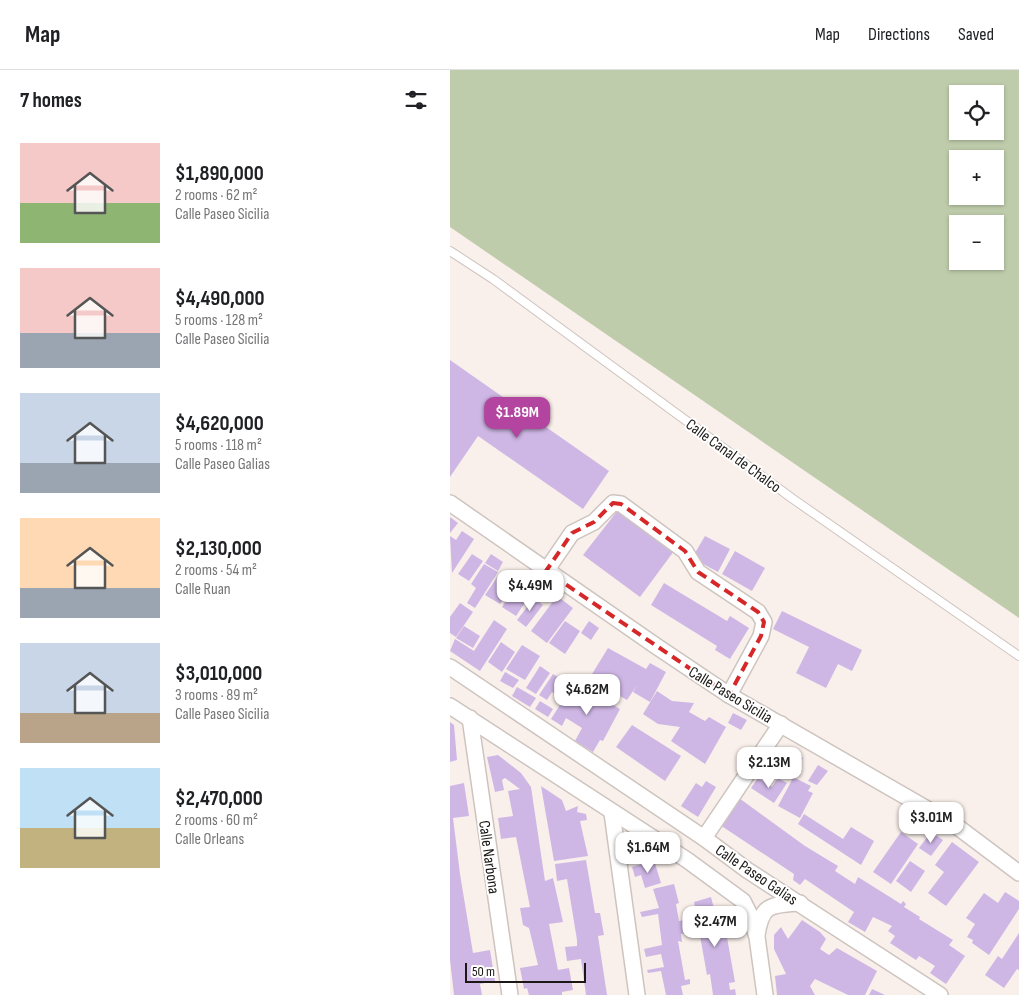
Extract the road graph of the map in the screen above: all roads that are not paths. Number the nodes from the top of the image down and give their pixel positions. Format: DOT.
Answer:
graph roads {
  1 [pos="450,251"];
  2 [pos="450,503"];
  3 [pos="546,571"];
  4 [pos="1019,656"];
  5 [pos="450,667"];
  6 [pos="730,695"];
  7 [pos="450,706"];
  8 [pos="470,718"];
  9 [pos="781,724"];
  10 [pos="612,813"];
  11 [pos="704,838"];
  12 [pos="747,870"];
  13 [pos="1019,873"];
  14 [pos="732,893"];
  15 [pos="800,903"];
  16 [pos="757,937"];
  17 [pos="510,995"];
  18 [pos="637,995"];
  19 [pos="765,995"];
  20 [pos="940,995"];
  1 -- 4 [label="lane, Calle Canal de Chalco"];
  2 -- 3 [label="street, Calle Paseo Sicilia"];
  3 -- 6 [label="street, Calle Paseo Sicilia"];
  3 -- 6 [label="street"];
  5 -- 11 [label="street, Calle Paseo Galias"];
  6 -- 9 [label="street, Calle Paseo Sicilia"];
  7 -- 8 [label="street, Calle Paseo Galias"];
  8 -- 10 [label="street, Calle Paseo Galias"];
  8 -- 17 [label="street, Calle Narbona"];
  9 -- 11 [label="street"];
  9 -- 13 [label="street, Calle Paseo Sicilia"];
  10 -- 14 [label="street, Calle Paseo Galias"];
  10 -- 18 [label="street"];
  11 -- 12 [label="street, Calle Paseo Galias"];
  12 -- 14 [label="street"];
  12 -- 15 [label="street, Calle Paseo Galias"];
  14 -- 16 [label="street, Calle Paseo Galias"];
  15 -- 16 [label="street"];
  15 -- 20 [label="street, Calle Paseo Galias"];
  16 -- 19 [label="street"];
}
